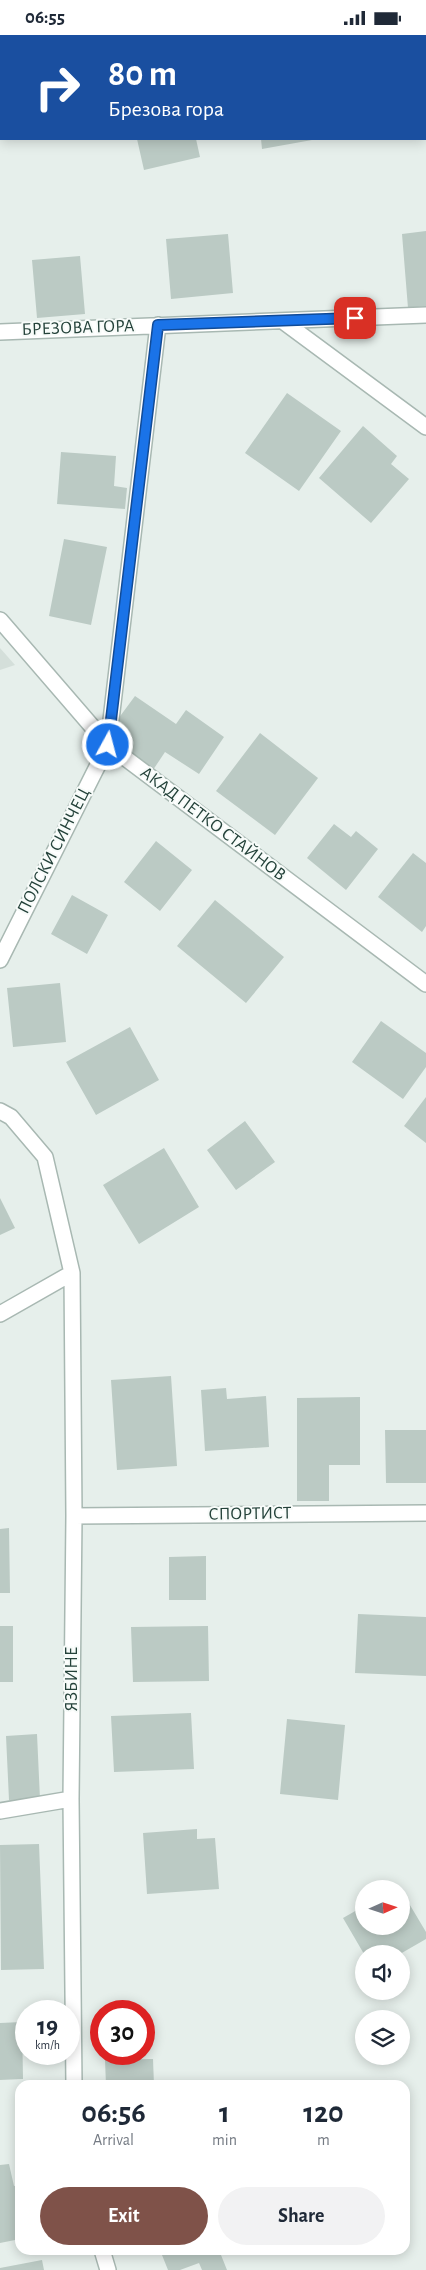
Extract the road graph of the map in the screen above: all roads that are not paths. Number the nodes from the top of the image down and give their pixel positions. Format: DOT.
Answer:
graph roads {
  1 [pos="426,315"];
  2 [pos="284,322"];
  3 [pos="158,325"];
  4 [pos="0,331"];
  5 [pos="426,427"];
  6 [pos="0,619"];
  7 [pos="108,745"];
  8 [pos="0,960"];
  9 [pos="426,984"];
  10 [pos="0,1111"];
  11 [pos="72,1273"];
  12 [pos="0,1313"];
  13 [pos="426,1513"];
  14 [pos="74,1516"];
  15 [pos="71,1799"];
  16 [pos="0,1811"];
  17 [pos="74,2080"];
  18 [pos="104,2255"];
  19 [pos="108,2270"];
  1 -- 2 [label="street, БРЕЗОВА ГОРА"];
  2 -- 3 [label="street, БРЕЗОВА ГОРА"];
  2 -- 5 [label="street"];
  3 -- 4 [label="street, БРЕЗОВА ГОРА"];
  3 -- 7 [label="street, ПОЛСКИ СИНЧЕЦ"];
  6 -- 7 [label="street, АКАД ПЕТКО СТАЙНОВ"];
  7 -- 8 [label="street, ПОЛСКИ СИНЧЕЦ"];
  7 -- 9 [label="street, АКАД ПЕТКО СТАЙНОВ"];
  10 -- 11 [label="street, ЯЗБИНЕ"];
  11 -- 12 [label="street"];
  11 -- 14 [label="street, ЯЗБИНЕ"];
  13 -- 14 [label="street, СПОРТИСТ"];
  14 -- 15 [label="street, ЯЗБИНЕ"];
  15 -- 16 [label="street"];
  15 -- 17 [label="street, ЯЗБИНЕ"];
  18 -- 19 [label="street"];
}
